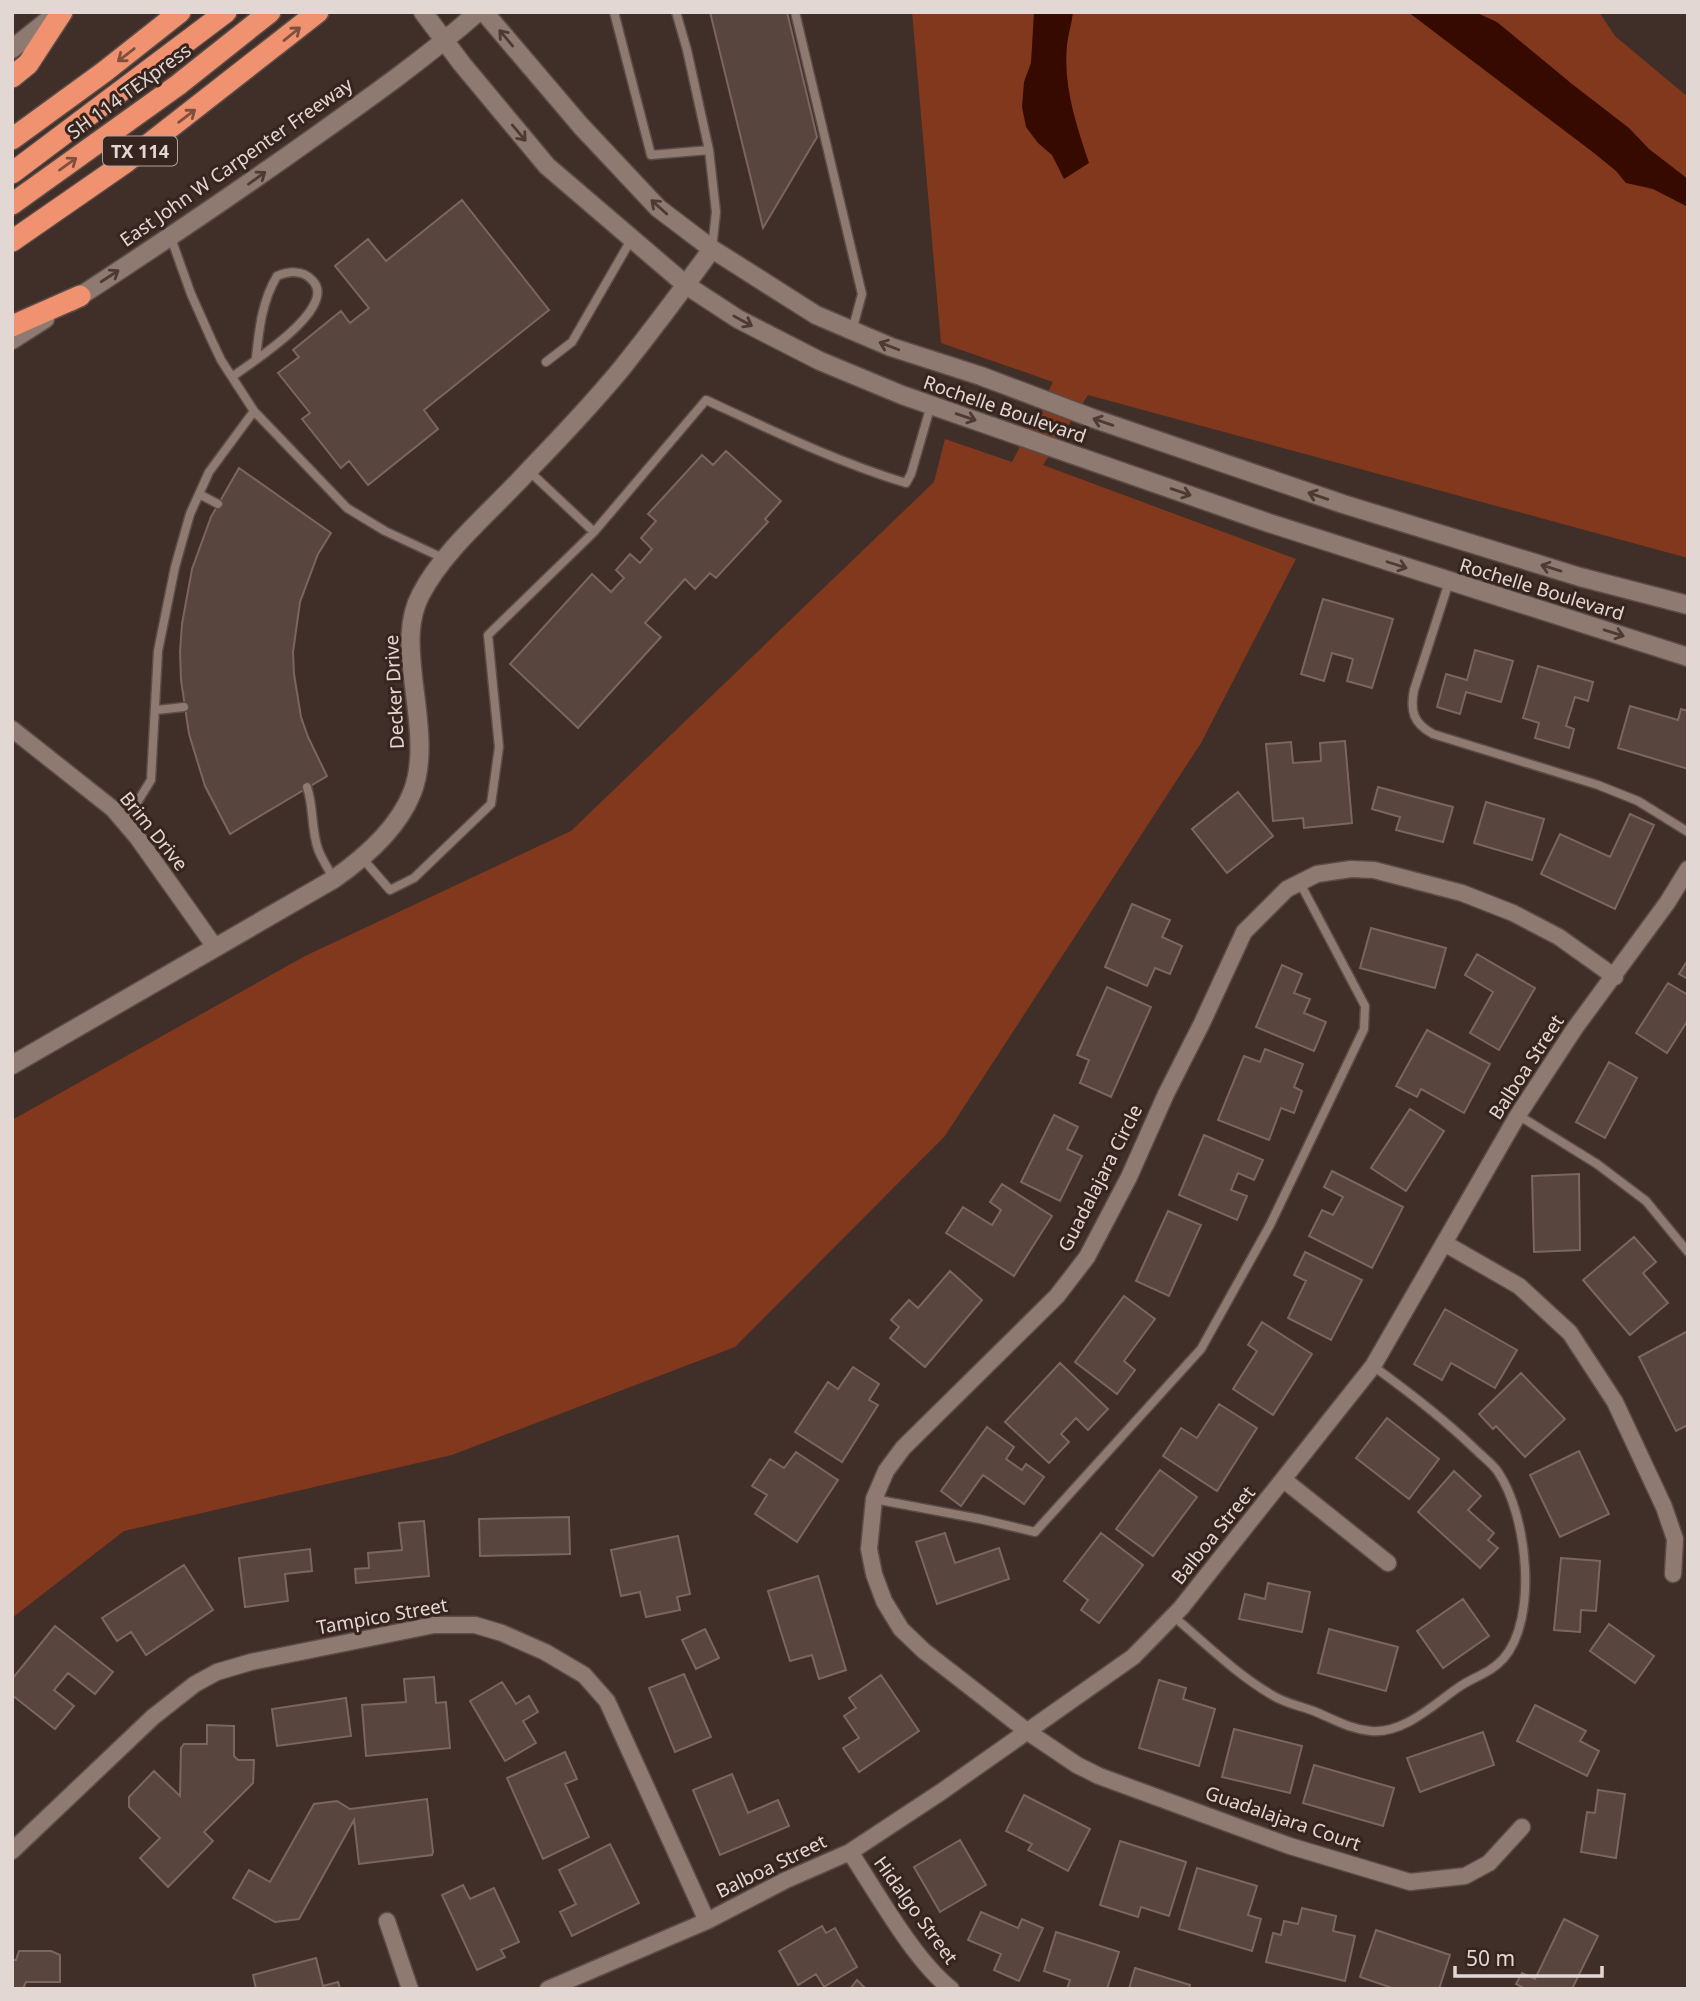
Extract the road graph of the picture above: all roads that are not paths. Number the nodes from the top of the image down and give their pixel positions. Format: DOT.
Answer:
graph roads {
  1 [pos="60,12"];
  2 [pos="180,12"];
  3 [pos="226,12"];
  4 [pos="270,12"];
  5 [pos="318,12"];
  6 [pos="423,12"];
  7 [pos="478,12"];
  8 [pos="484,12"];
  9 [pos="614,12"];
  10 [pos="676,12"];
  11 [pos="795,12"];
  12 [pos="445,41"];
  13 [pos="13,49"];
  14 [pos="12,77"];
  15 [pos="12,139"];
  16 [pos="709,150"];
  17 [pos="12,173"];
  18 [pos="12,204"];
  19 [pos="170,237"];
  20 [pos="632,240"];
  21 [pos="12,241"];
  22 [pos="712,249"];
  23 [pos="686,285"];
  24 [pos="80,296"];
  25 [pos="12,326"];
  26 [pos="852,331"];
  27 [pos="12,340"];
  28 [pos="257,358"];
  29 [pos="546,362"];
  30 [pos="232,377"];
  31 [pos="932,405"];
  32 [pos="254,411"];
  33 [pos="529,471"];
  34 [pos="199,494"];
  35 [pos="218,504"];
  36 [pos="594,532"];
  37 [pos="445,559"];
  38 [pos="1449,582"];
  39 [pos="1688,605"];
  40 [pos="1688,657"];
  41 [pos="184,707"];
  42 [pos="156,710"];
  43 [pos="12,729"];
  44 [pos="307,787"];
  45 [pos="125,822"];
  46 [pos="1688,832"];
  47 [pos="363,859"];
  48 [pos="1688,869"];
  49 [pos="334,879"];
  50 [pos="1300,883"];
  51 [pos="215,947"];
  52 [pos="1615,977"];
  53 [pos="12,1065"];
  54 [pos="1518,1115"];
  55 [pos="1444,1243"];
  56 [pos="1688,1252"];
  57 [pos="1373,1366"];
  58 [pos="1284,1480"];
  59 [pos="874,1499"];
  60 [pos="1388,1563"];
  61 [pos="1673,1574"];
  62 [pos="1173,1616"];
  63 [pos="1028,1732"];
  64 [pos="1522,1827"];
  65 [pos="12,1851"];
  66 [pos="850,1852"];
  67 [pos="387,1921"];
  68 [pos="707,1921"];
  69 [pos="410,1989"];
  70 [pos="548,1989"];
  71 [pos="951,1989"];
  1 -- 13 [label="main road"];
  1 -- 14 [label="highway"];
  2 -- 15 [label="highway, one-way"];
  3 -- 17 [label="highway, SH 114 TEXpress"];
  18 -- 4 [label="highway, SH 114 TEXpress, one-way"];
  21 -- 5 [label="highway, TX 114, one-way"];
  6 -- 12 [label="main road, Rochelle Boulevard"];
  7 -- 12 [label="main road, East John W Carpenter Freeway"];
  22 -- 8 [label="main road, Rochelle Boulevard, one-way"];
  9 -- 16 [label="lane"];
  10 -- 16 [label="lane"];
  11 -- 26 [label="lane"];
  19 -- 12 [label="main road, East John W Carpenter Freeway, one-way"];
  12 -- 20 [label="main road, Rochelle Boulevard, one-way"];
  16 -- 22 [label="lane"];
  24 -- 19 [label="main road, East John W Carpenter Freeway, one-way"];
  19 -- 30 [label="lane"];
  20 -- 23 [label="main road, Rochelle Boulevard"];
  20 -- 29 [label="lane"];
  22 -- 23 [label="main road, Decker Drive"];
  22 -- 26 [label="main road, Rochelle Boulevard"];
  23 -- 31 [label="main road, Rochelle Boulevard, one-way"];
  23 -- 33 [label="main road, Decker Drive"];
  24 -- 25 [label="highway"];
  24 -- 27 [label="main road, East John W Carpenter Freeway"];
  39 -- 26 [label="main road, Rochelle Boulevard, one-way"];
  28 -- 28 [label="lane"];
  28 -- 30 [label="lane"];
  30 -- 32 [label="lane"];
  31 -- 36 [label="lane"];
  31 -- 38 [label="main road, Rochelle Boulevard, one-way"];
  32 -- 34 [label="lane"];
  32 -- 37 [label="lane"];
  33 -- 36 [label="lane"];
  33 -- 37 [label="main road, Decker Drive"];
  34 -- 35 [label="lane"];
  34 -- 42 [label="lane"];
  36 -- 47 [label="lane"];
  37 -- 47 [label="main road, Decker Drive"];
  38 -- 40 [label="main road, Rochelle Boulevard, one-way"];
  38 -- 46 [label="lane"];
  41 -- 42 [label="lane"];
  42 -- 45 [label="lane"];
  43 -- 45 [label="street, Brim Drive"];
  44 -- 49 [label="lane"];
  45 -- 51 [label="street, Brim Drive"];
  47 -- 49 [label="main road, Decker Drive"];
  48 -- 52 [label="street, Balboa Street"];
  49 -- 51 [label="main road, Decker Drive"];
  50 -- 52 [label="street, Guadalajara Circle"];
  50 -- 59 [label="street, Guadalajara Circle"];
  50 -- 59 [label="lane"];
  51 -- 53 [label="main road, Decker Drive"];
  52 -- 54 [label="street, Balboa Street"];
  54 -- 55 [label="street, Balboa Street"];
  54 -- 56 [label="lane"];
  55 -- 57 [label="street, Balboa Street"];
  55 -- 61 [label="street"];
  57 -- 58 [label="street, Balboa Street"];
  57 -- 62 [label="lane"];
  58 -- 60 [label="street"];
  58 -- 62 [label="street, Balboa Street"];
  59 -- 63 [label="street, Guadalajara Circle"];
  62 -- 63 [label="street, Balboa Street"];
  63 -- 64 [label="street, Guadalajara Court"];
  63 -- 66 [label="street, Balboa Street"];
  65 -- 68 [label="street, Tampico Street"];
  66 -- 68 [label="street, Balboa Street"];
  66 -- 71 [label="street, Hidalgo Street"];
  67 -- 69 [label="street"];
  68 -- 70 [label="street, Balboa Street"];
}
